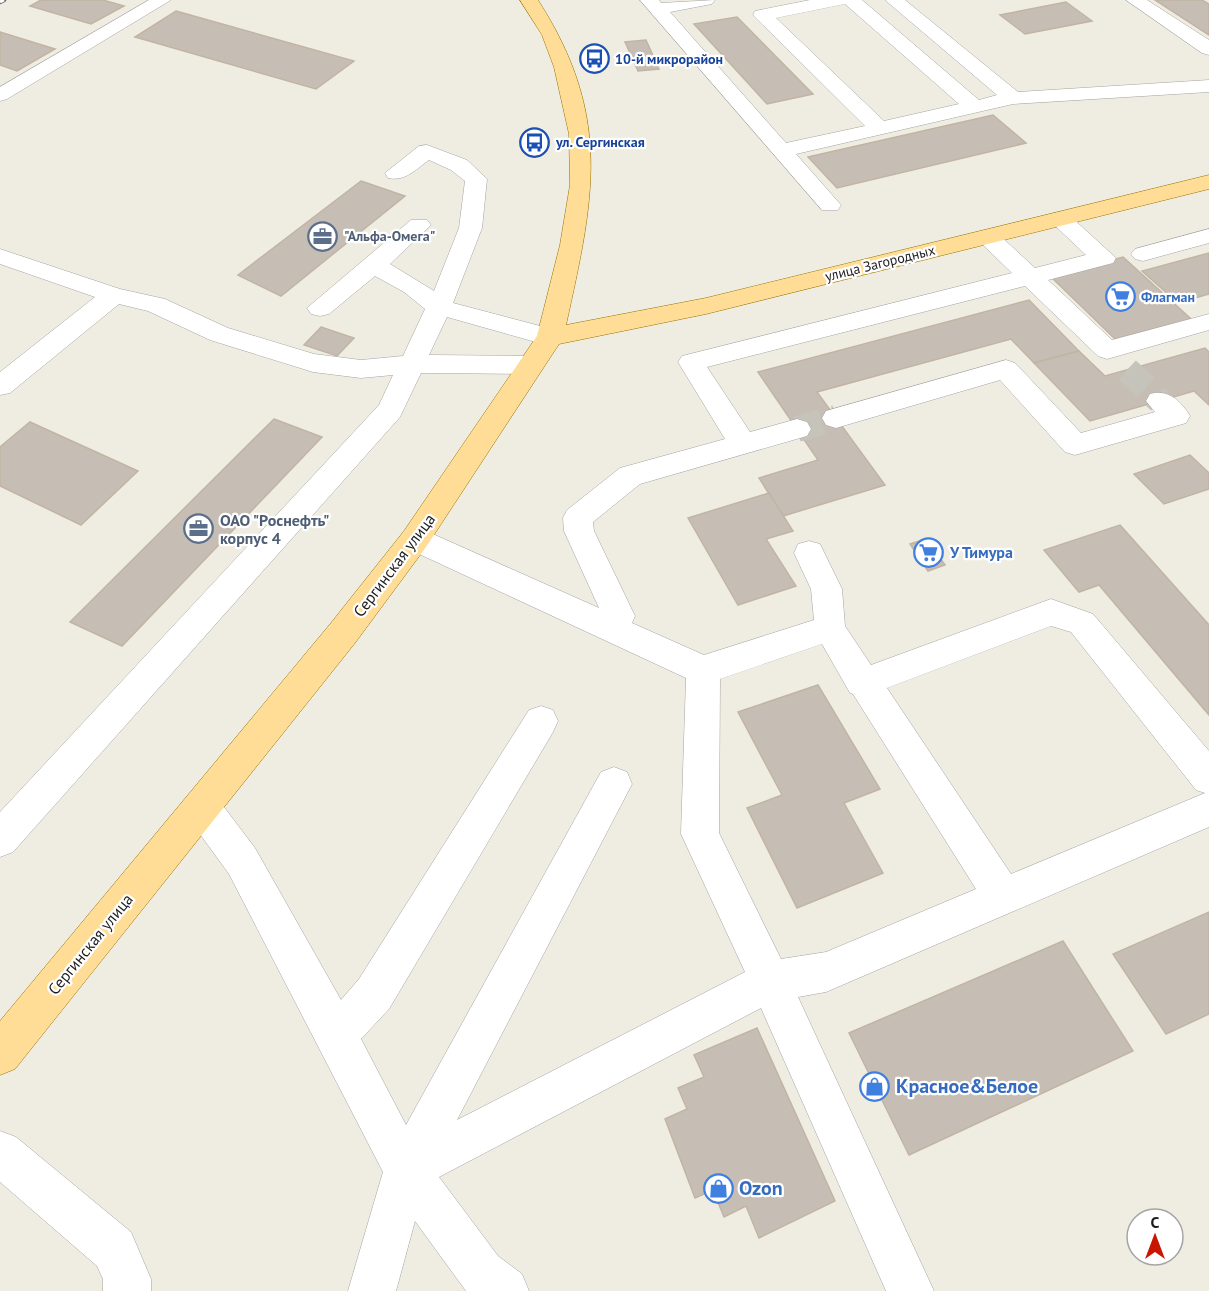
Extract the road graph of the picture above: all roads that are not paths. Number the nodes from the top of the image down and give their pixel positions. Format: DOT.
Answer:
graph roads {
  1 [pos="162,0"];
  2 [pos="529,0"];
  3 [pos="706,0"];
  4 [pos="838,0"];
  5 [pos="851,0"];
  6 [pos="894,0"];
  7 [pos="1135,0"];
  8 [pos="654,5"];
  9 [pos="915,17"];
  10 [pos="879,24"];
  11 [pos="1209,49"];
  12 [pos="1209,86"];
  13 [pos="0,96"];
  14 [pos="1013,98"];
  15 [pos="975,107"];
  16 [pos="879,128"];
  17 [pos="781,151"];
  18 [pos="396,173"];
  19 [pos="1209,182"];
  20 [pos="830,205"];
  21 [pos="1060,219"];
  22 [pos="419,225"];
  23 [pos="1209,236"];
  24 [pos="988,237"];
  25 [pos="1143,254"];
  26 [pos="0,256"];
  27 [pos="374,265"];
  28 [pos="1032,278"];
  29 [pos="114,295"];
  30 [pos="439,307"];
  31 [pos="320,308"];
  32 [pos="1209,322"];
  33 [pos="550,338"];
  34 [pos="1107,350"];
  35 [pos="412,364"];
  36 [pos="531,365"];
  37 [pos="1127,370"];
  38 [pos="0,386"];
  39 [pos="1160,401"];
  40 [pos="836,418"];
  41 [pos="797,429"];
  42 [pos="742,444"];
  43 [pos="415,539"];
  44 [pos="809,553"];
  45 [pos="829,628"];
  46 [pos="612,630"];
  47 [pos="703,670"];
  48 [pos="862,682"];
  49 [pos="541,721"];
  50 [pos="1209,778"];
  51 [pos="614,784"];
  52 [pos="202,807"];
  53 [pos="1209,809"];
  54 [pos="0,839"];
  55 [pos="1004,897"];
  56 [pos="770,981"];
  57 [pos="337,1035"];
  58 [pos="0,1054"];
  59 [pos="0,1153"];
  60 [pos="406,1170"];
  61 [pos="127,1291"];
  62 [pos="372,1291"];
  63 [pos="505,1291"];
  64 [pos="910,1291"];
  1 -- 13 [label="lane"];
  2 -- 33 [label="main road, Сергинская улица"];
  3 -- 8 [label="lane"];
  4 -- 16 [label="lane"];
  5 -- 10 [label="lane"];
  6 -- 9 [label="lane"];
  7 -- 11 [label="lane"];
  8 -- 17 [label="lane"];
  9 -- 10 [label="lane"];
  9 -- 14 [label="lane"];
  10 -- 15 [label="lane"];
  12 -- 14 [label="lane"];
  14 -- 15 [label="lane"];
  15 -- 16 [label="lane"];
  16 -- 17 [label="lane"];
  17 -- 20 [label="lane"];
  18 -- 30 [label="lane"];
  19 -- 21 [label="main road, улица Загородных"];
  21 -- 24 [label="main road, улица Загородных"];
  21 -- 28 [label="lane"];
  22 -- 27 [label="lane"];
  23 -- 25 [label="lane"];
  24 -- 28 [label="lane"];
  24 -- 33 [label="main road, улица Загородных"];
  26 -- 29 [label="lane"];
  27 -- 30 [label="lane"];
  27 -- 31 [label="lane"];
  28 -- 34 [label="lane"];
  28 -- 42 [label="lane"];
  29 -- 35 [label="lane"];
  29 -- 38 [label="lane"];
  30 -- 33 [label="lane"];
  30 -- 35 [label="lane"];
  32 -- 34 [label="lane"];
  33 -- 36 [label="main road, Сергинская улица"];
  34 -- 37 [label="lane"];
  35 -- 36 [label="lane"];
  35 -- 54 [label="lane"];
  36 -- 43 [label="main road, Сергинская улица"];
  39 -- 40 [label="lane"];
  41 -- 42 [label="lane"];
  42 -- 46 [label="lane"];
  43 -- 46 [label="lane"];
  43 -- 52 [label="main road, Сергинская улица"];
  44 -- 45 [label="lane"];
  45 -- 47 [label="lane"];
  45 -- 48 [label="lane"];
  46 -- 47 [label="lane"];
  47 -- 56 [label="lane"];
  48 -- 50 [label="lane"];
  48 -- 55 [label="lane"];
  49 -- 57 [label="lane"];
  51 -- 60 [label="lane"];
  52 -- 57 [label="lane"];
  52 -- 58 [label="main road, Сергинская улица"];
  53 -- 55 [label="lane"];
  55 -- 56 [label="lane"];
  56 -- 60 [label="lane"];
  56 -- 64 [label="lane"];
  57 -- 60 [label="lane"];
  59 -- 61 [label="lane"];
  60 -- 62 [label="lane"];
  60 -- 63 [label="lane"];
}
